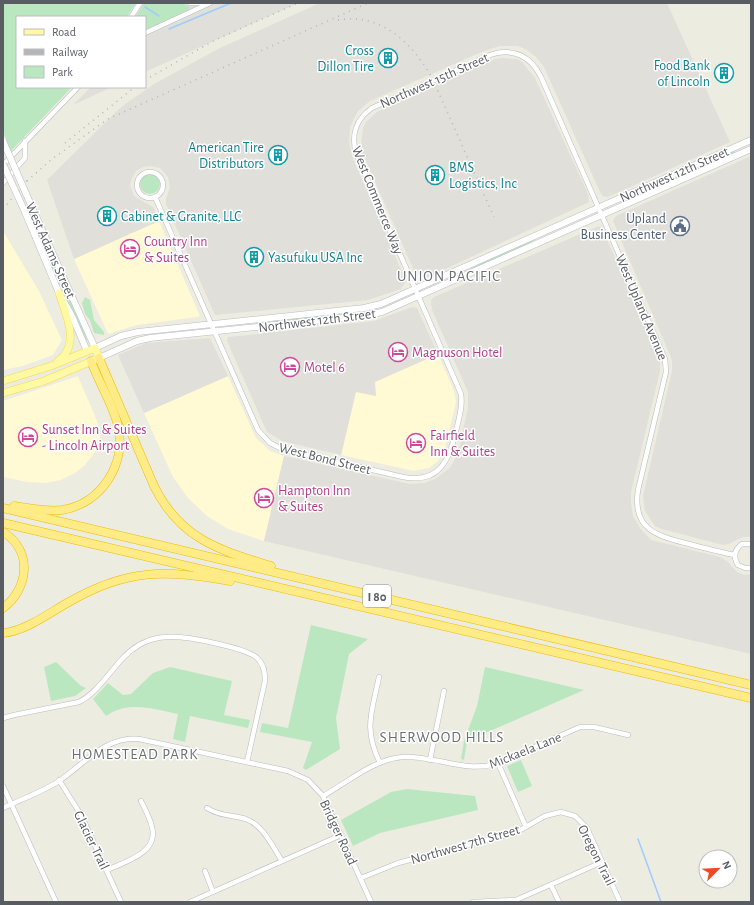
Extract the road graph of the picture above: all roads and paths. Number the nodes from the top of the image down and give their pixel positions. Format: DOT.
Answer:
graph roads {
  1 [pos="140,3"];
  2 [pos="190,3"];
  3 [pos="204,3"];
  4 [pos="210,3"];
  5 [pos="132,16"];
  6 [pos="146,33"];
  7 [pos="526,57"];
  8 [pos="77,88"];
  9 [pos="367,111"];
  10 [pos="751,140"];
  11 [pos="3,141"];
  12 [pos="25,141"];
  13 [pos="751,149"];
  14 [pos="3,164"];
  15 [pos="3,183"];
  16 [pos="156,197"];
  17 [pos="600,207"];
  18 [pos="603,215"];
  19 [pos="415,289"];
  20 [pos="59,293"];
  21 [pos="419,297"];
  22 [pos="211,323"];
  23 [pos="215,332"];
  24 [pos="94,348"];
  25 [pos="87,351"];
  26 [pos="95,360"];
  27 [pos="51,366"];
  28 [pos="3,380"];
  29 [pos="3,393"];
  30 [pos="440,468"];
  31 [pos="3,504"];
  32 [pos="3,508"];
  33 [pos="3,523"];
  34 [pos="3,532"];
  35 [pos="751,544"];
  36 [pos="735,554"];
  37 [pos="751,568"];
  38 [pos="329,585"];
  39 [pos="328,598"];
  40 [pos="3,608"];
  41 [pos="3,634"];
  42 [pos="379,676"];
  43 [pos="751,684"];
  44 [pos="444,691"];
  45 [pos="751,698"];
  46 [pos="3,718"];
  47 [pos="628,735"];
  48 [pos="430,760"];
  49 [pos="247,762"];
  50 [pos="380,763"];
  51 [pos="498,763"];
  52 [pos="59,780"];
  53 [pos="3,786"];
  54 [pos="323,796"];
  55 [pos="141,801"];
  56 [pos="11,804"];
  57 [pos="3,808"];
  58 [pos="207,808"];
  59 [pos="568,813"];
  60 [pos="526,827"];
  61 [pos="341,835"];
  62 [pos="282,861"];
  63 [pos="602,862"];
  64 [pos="107,870"];
  65 [pos="204,871"];
  66 [pos="361,878"];
  67 [pos="551,885"];
  68 [pos="214,892"];
  69 [pos="56,902"];
  70 [pos="121,902"];
  71 [pos="190,902"];
  72 [pos="371,902"];
  73 [pos="473,902"];
  74 [pos="559,902"];
  75 [pos="620,902"];
  1 -- 5 [label="street"];
  2 -- 3 [label="street"];
  4 -- 6 [label="street"];
  7 -- 9 [label="street, Northwest 15th Street"];
  7 -- 17 [label="street, West Upland Avenue"];
  8 -- 12 [label="street"];
  9 -- 19 [label="street, West Commerce Way"];
  10 -- 17 [label="main road, Northwest 12th Street"];
  11 -- 24 [label="main road, West Adams Street, bridge"];
  12 -- 14 [label="street"];
  12 -- 15 [label="street"];
  13 -- 18 [label="main road, Northwest 12th Street"];
  14 -- 20 [label="main road, West Adams Street, bridge"];
  16 -- 16 [label="street"];
  16 -- 22 [label="street, West Bond Street"];
  17 -- 18 [label="street, West Upland Avenue"];
  17 -- 19 [label="main road, Northwest 12th Street"];
  18 -- 21 [label="main road, Northwest 12th Street"];
  18 -- 36 [label="street, West Upland Avenue"];
  19 -- 21 [label="street, West Commerce Way"];
  19 -- 22 [label="main road, Northwest 12th Street"];
  20 -- 25 [label="main road, West Adams Street"];
  20 -- 27 [label="main road"];
  21 -- 23 [label="main road, Northwest 12th Street"];
  21 -- 30 [label="street, West Commerce Way"];
  22 -- 23 [label="street, West Bond Street"];
  22 -- 24 [label="main road, Northwest 12th Street"];
  23 -- 26 [label="main road, Northwest 12th Street"];
  23 -- 30 [label="street, West Bond Street"];
  24 -- 25 [label="main road, Northwest 12th Street"];
  24 -- 26 [label="main road, West Adams Street"];
  25 -- 26 [label="main road, West Adams Street"];
  25 -- 27 [label="main road, Northwest 12th Street"];
  26 -- 29 [label="main road, Northwest 12th Street"];
  26 -- 31 [label="highway"];
  26 -- 38 [label="highway"];
  27 -- 28 [label="main road, Northwest 12th Street"];
  32 -- 38 [label="highway, I 80"];
  33 -- 39 [label="highway, I 80"];
  34 -- 40 [label="highway"];
  35 -- 36 [label="street"];
  36 -- 37 [label="street"];
  38 -- 43 [label="highway, I 80"];
  39 -- 41 [label="highway"];
  39 -- 45 [label="highway, I 80"];
  42 -- 50 [label="street"];
  44 -- 48 [label="street"];
  46 -- 49 [label="street"];
  47 -- 51 [label="street, Mickaela Lane"];
  48 -- 50 [label="street, Mickaela Lane"];
  48 -- 51 [label="street, Mickaela Lane"];
  49 -- 52 [label="street, Bridger Road"];
  49 -- 54 [label="street, Bridger Road"];
  50 -- 54 [label="street, Mickaela Lane"];
  51 -- 60 [label="street"];
  52 -- 56 [label="street, Bridger Road"];
  52 -- 64 [label="street, Glacier Trail"];
  53 -- 56 [label="street"];
  54 -- 61 [label="street, Bridger Road"];
  55 -- 64 [label="street"];
  56 -- 57 [label="street, Bridger Road"];
  56 -- 69 [label="street"];
  58 -- 62 [label="street"];
  59 -- 60 [label="street, Northwest 7th Street"];
  59 -- 63 [label="street, Oregon Trail"];
  60 -- 66 [label="street, Northwest 7th Street"];
  61 -- 62 [label="street"];
  61 -- 66 [label="street, Bridger Road"];
  62 -- 68 [label="street"];
  63 -- 67 [label="street"];
  63 -- 75 [label="street, Oregon Trail"];
  64 -- 70 [label="street, Glacier Trail"];
  65 -- 68 [label="street"];
  66 -- 72 [label="street, Bridger Road"];
  67 -- 73 [label="street"];
  67 -- 74 [label="street"];
  68 -- 71 [label="street"];
}
